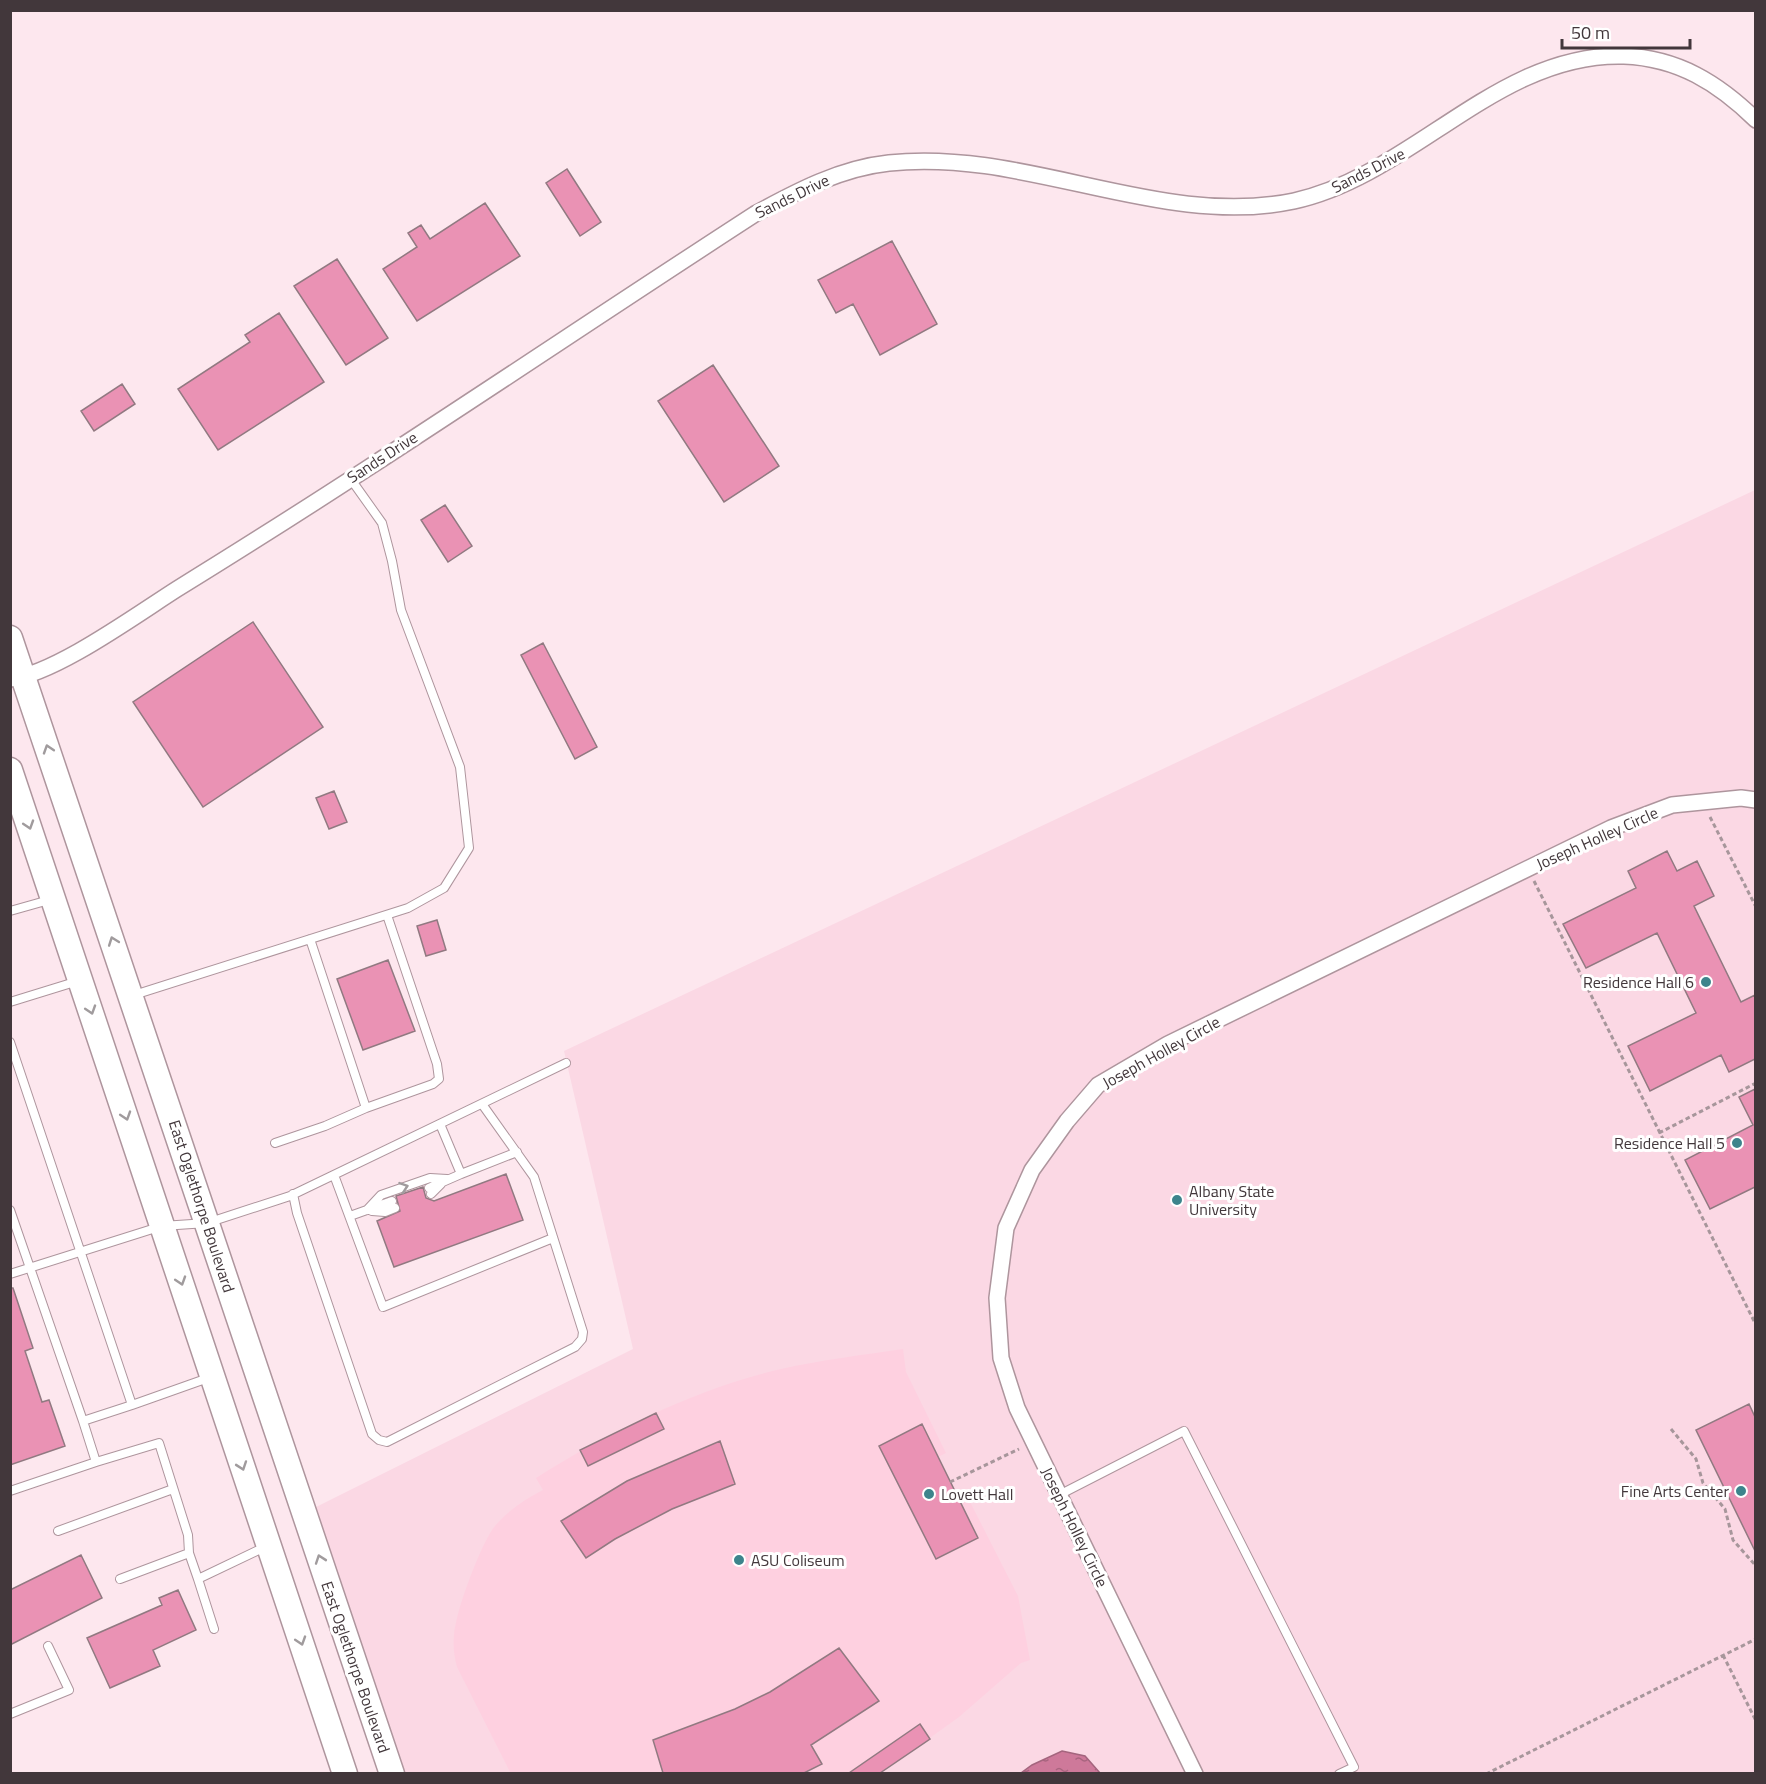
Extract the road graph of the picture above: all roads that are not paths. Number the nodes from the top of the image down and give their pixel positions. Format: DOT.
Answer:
graph roads {
  1 [pos="1755,120"];
  2 [pos="350,478"];
  3 [pos="10,638"];
  4 [pos="17,679"];
  5 [pos="10,770"];
  6 [pos="1755,800"];
  7 [pos="54,898"];
  8 [pos="10,911"];
  9 [pos="387,915"];
  10 [pos="310,939"];
  11 [pos="81,980"];
  12 [pos="132,996"];
  13 [pos="10,1002"];
  14 [pos="11,1046"];
  15 [pos="566,1063"];
  16 [pos="482,1104"];
  17 [pos="366,1108"];
  18 [pos="440,1124"];
  19 [pos="275,1143"];
  20 [pos="517,1152"];
  21 [pos="461,1174"];
  22 [pos="334,1175"];
  23 [pos="447,1179"];
  24 [pos="430,1191"];
  25 [pos="293,1194"];
  26 [pos="394,1205"];
  27 [pos="10,1210"];
  28 [pos="367,1210"];
  29 [pos="350,1216"];
  30 [pos="207,1223"];
  31 [pos="162,1226"];
  32 [pos="14,1233"];
  33 [pos="553,1238"];
  34 [pos="80,1250"];
  35 [pos="30,1267"];
  36 [pos="10,1274"];
  37 [pos="212,1377"];
  38 [pos="132,1405"];
  39 [pos="83,1421"];
  40 [pos="96,1462"];
  41 [pos="173,1489"];
  42 [pos="10,1491"];
  43 [pos="1059,1495"];
  44 [pos="58,1531"];
  45 [pos="269,1545"];
  46 [pos="189,1553"];
  47 [pos="120,1579"];
  48 [pos="198,1579"];
  49 [pos="214,1629"];
  50 [pos="48,1646"];
  51 [pos="10,1714"];
  52 [pos="345,1773"];
  53 [pos="392,1773"];
  54 [pos="1195,1773"];
  55 [pos="1339,1773"];
  1 -- 2 [label="street, Sands Drive"];
  2 -- 4 [label="street, Sands Drive"];
  2 -- 9 [label="lane"];
  3 -- 4 [label="main road, East Oglethorpe Boulevard"];
  12 -- 4 [label="main road, East Oglethorpe Boulevard, one-way"];
  5 -- 7 [label="main road, one-way"];
  6 -- 43 [label="street, Joseph Holley Circle"];
  7 -- 8 [label="lane"];
  7 -- 11 [label="main road"];
  9 -- 10 [label="lane"];
  9 -- 17 [label="lane"];
  10 -- 12 [label="lane"];
  10 -- 17 [label="lane"];
  11 -- 13 [label="lane"];
  11 -- 31 [label="main road, one-way"];
  12 -- 30 [label="main road, East Oglethorpe Boulevard"];
  14 -- 34 [label="lane"];
  15 -- 16 [label="lane"];
  16 -- 18 [label="lane"];
  16 -- 20 [label="lane"];
  17 -- 19 [label="lane"];
  18 -- 21 [label="lane"];
  18 -- 22 [label="lane"];
  20 -- 21 [label="lane"];
  20 -- 33 [label="lane"];
  21 -- 23 [label="lane"];
  22 -- 25 [label="lane"];
  22 -- 29 [label="lane"];
  23 -- 24 [label="lane"];
  28 -- 23 [label="lane, one-way"];
  25 -- 30 [label="lane"];
  25 -- 33 [label="lane"];
  26 -- 28 [label="lane"];
  27 -- 32 [label="lane"];
  28 -- 29 [label="lane"];
  29 -- 33 [label="lane"];
  30 -- 31 [label="lane"];
  53 -- 30 [label="main road, East Oglethorpe Boulevard, one-way"];
  31 -- 34 [label="lane"];
  31 -- 37 [label="main road, one-way"];
  32 -- 35 [label="lane"];
  34 -- 35 [label="lane"];
  34 -- 38 [label="lane"];
  35 -- 36 [label="lane"];
  35 -- 39 [label="lane"];
  37 -- 38 [label="lane"];
  37 -- 45 [label="main road, one-way"];
  38 -- 39 [label="lane"];
  39 -- 40 [label="lane"];
  40 -- 41 [label="lane"];
  40 -- 42 [label="lane"];
  41 -- 44 [label="lane"];
  41 -- 46 [label="lane"];
  43 -- 54 [label="street, Joseph Holley Circle"];
  43 -- 55 [label="lane"];
  45 -- 48 [label="lane"];
  45 -- 52 [label="main road, one-way"];
  46 -- 47 [label="lane"];
  46 -- 48 [label="lane"];
  48 -- 49 [label="lane"];
  50 -- 51 [label="lane"];
}
